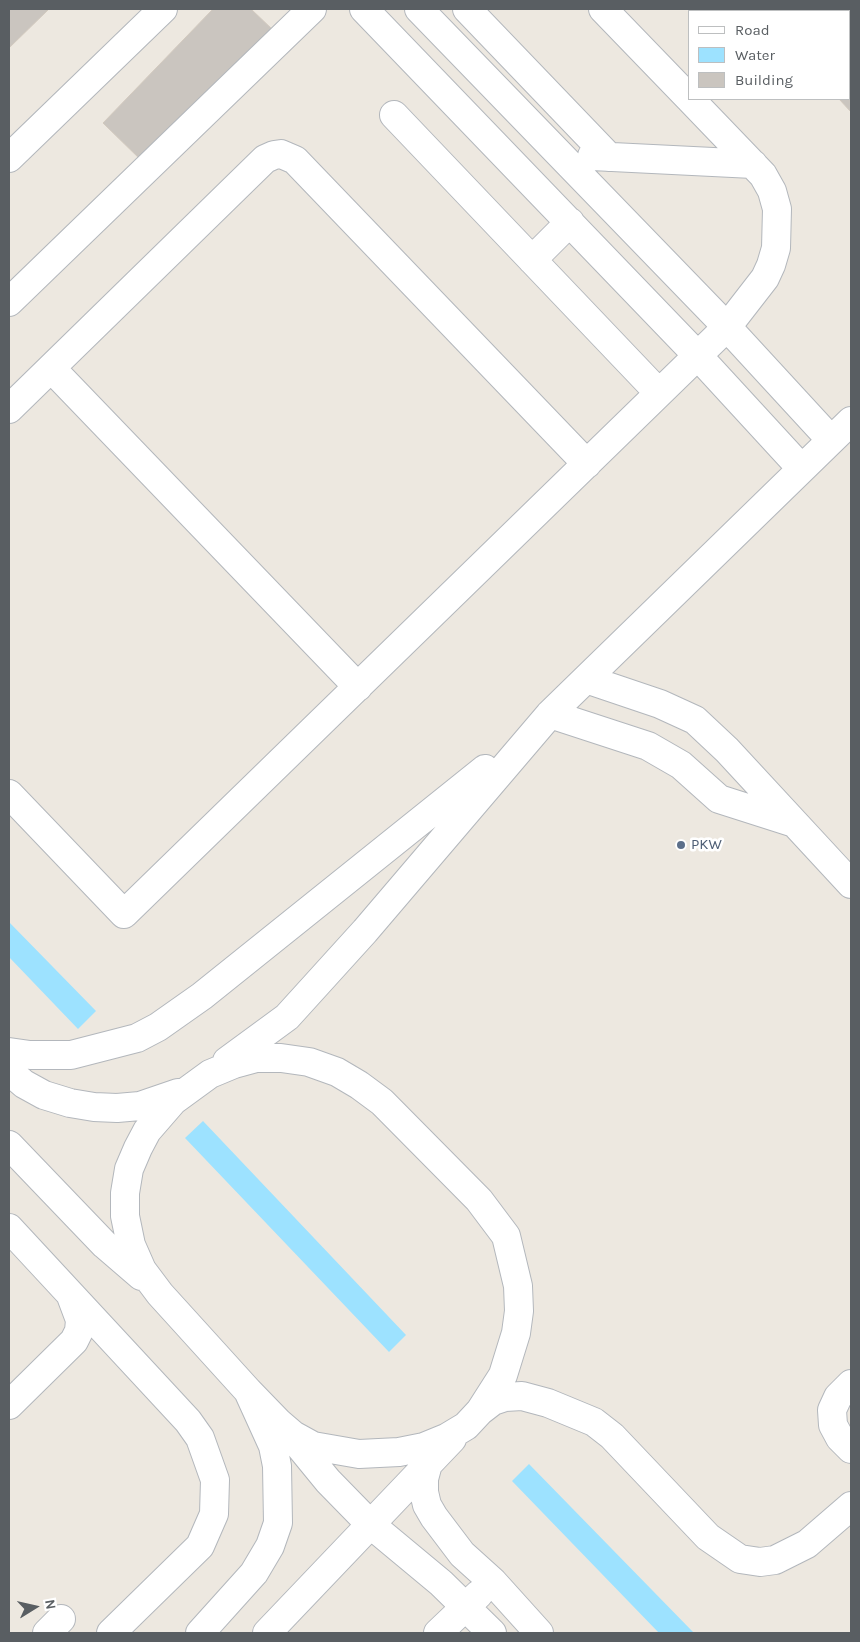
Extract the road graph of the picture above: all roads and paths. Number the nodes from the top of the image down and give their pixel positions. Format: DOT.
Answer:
graph roads {
  1 [pos="163,9"];
  2 [pos="312,9"];
  3 [pos="364,9"];
  4 [pos="419,9"];
  5 [pos="467,9"];
  6 [pos="603,9"];
  7 [pos="688,97"];
  8 [pos="691,100"];
  9 [pos="394,115"];
  10 [pos="559,153"];
  11 [pos="609,157"];
  12 [pos="9,158"];
  13 [pos="753,164"];
  14 [pos="570,222"];
  15 [pos="532,260"];
  16 [pos="9,302"];
  17 [pos="727,327"];
  18 [pos="698,356"];
  19 [pos="51,368"];
  20 [pos="659,393"];
  21 [pos="9,409"];
  22 [pos="851,421"];
  23 [pos="831,440"];
  24 [pos="587,464"];
  25 [pos="801,468"];
  26 [pos="586,678"];
  27 [pos="358,687"];
  28 [pos="545,720"];
  29 [pos="9,794"];
  30 [pos="793,823"];
  31 [pos="851,884"];
  32 [pos="9,1052"];
  33 [pos="9,1071"];
  34 [pos="201,1080"];
  35 [pos="9,1145"];
  36 [pos="9,1228"];
  37 [pos="160,1294"];
  38 [pos="71,1295"];
  39 [pos="851,1384"];
  40 [pos="248,1391"];
  41 [pos="9,1406"];
  42 [pos="473,1418"];
  43 [pos="280,1423"];
  44 [pos="851,1449"];
  45 [pos="428,1464"];
  46 [pos="851,1506"];
  47 [pos="370,1524"];
  48 [pos="493,1582"];
  49 [pos="466,1606"];
  50 [pos="532,1626"];
  51 [pos="111,1633"];
  52 [pos="200,1633"];
  53 [pos="267,1633"];
  54 [pos="438,1633"];
  55 [pos="492,1633"];
  56 [pos="503,1633"];
  1 -- 12 [label="street"];
  2 -- 16 [label="street"];
  3 -- 14 [label="street"];
  4 -- 10 [label="street"];
  5 -- 11 [label="street"];
  6 -- 7 [label="street"];
  8 -- 13 [label="street"];
  9 -- 15 [label="street"];
  10 -- 11 [label="street"];
  10 -- 17 [label="street"];
  11 -- 13 [label="street"];
  13 -- 17 [label="street"];
  14 -- 15 [label="street"];
  14 -- 18 [label="street"];
  15 -- 20 [label="street"];
  17 -- 18 [label="street"];
  17 -- 23 [label="street"];
  18 -- 20 [label="street"];
  18 -- 25 [label="street"];
  19 -- 21 [label="street"];
  19 -- 24 [label="street"];
  19 -- 27 [label="street"];
  20 -- 24 [label="street"];
  22 -- 23 [label="street"];
  23 -- 25 [label="street"];
  24 -- 27 [label="street"];
  25 -- 26 [label="street"];
  26 -- 28 [label="street"];
  26 -- 30 [label="street"];
  27 -- 29 [label="street"];
  28 -- 30 [label="street"];
  28 -- 32 [label="street"];
  28 -- 34 [label="street"];
  30 -- 31 [label="street"];
  33 -- 34 [label="street"];
  34 -- 37 [label="street"];
  34 -- 42 [label="street"];
  35 -- 37 [label="street"];
  36 -- 38 [label="street"];
  37 -- 40 [label="street"];
  38 -- 41 [label="street"];
  38 -- 51 [label="street"];
  39 -- 44 [label="street"];
  40 -- 43 [label="street"];
  40 -- 52 [label="street"];
  42 -- 43 [label="street"];
  42 -- 45 [label="street"];
  42 -- 46 [label="street"];
  43 -- 47 [label="street"];
  45 -- 47 [label="street"];
  45 -- 48 [label="street"];
  47 -- 49 [label="street"];
  47 -- 53 [label="street"];
  48 -- 49 [label="street"];
  48 -- 50 [label="street"];
  49 -- 54 [label="street"];
  49 -- 55 [label="street"];
  50 -- 56 [label="street"];
}
